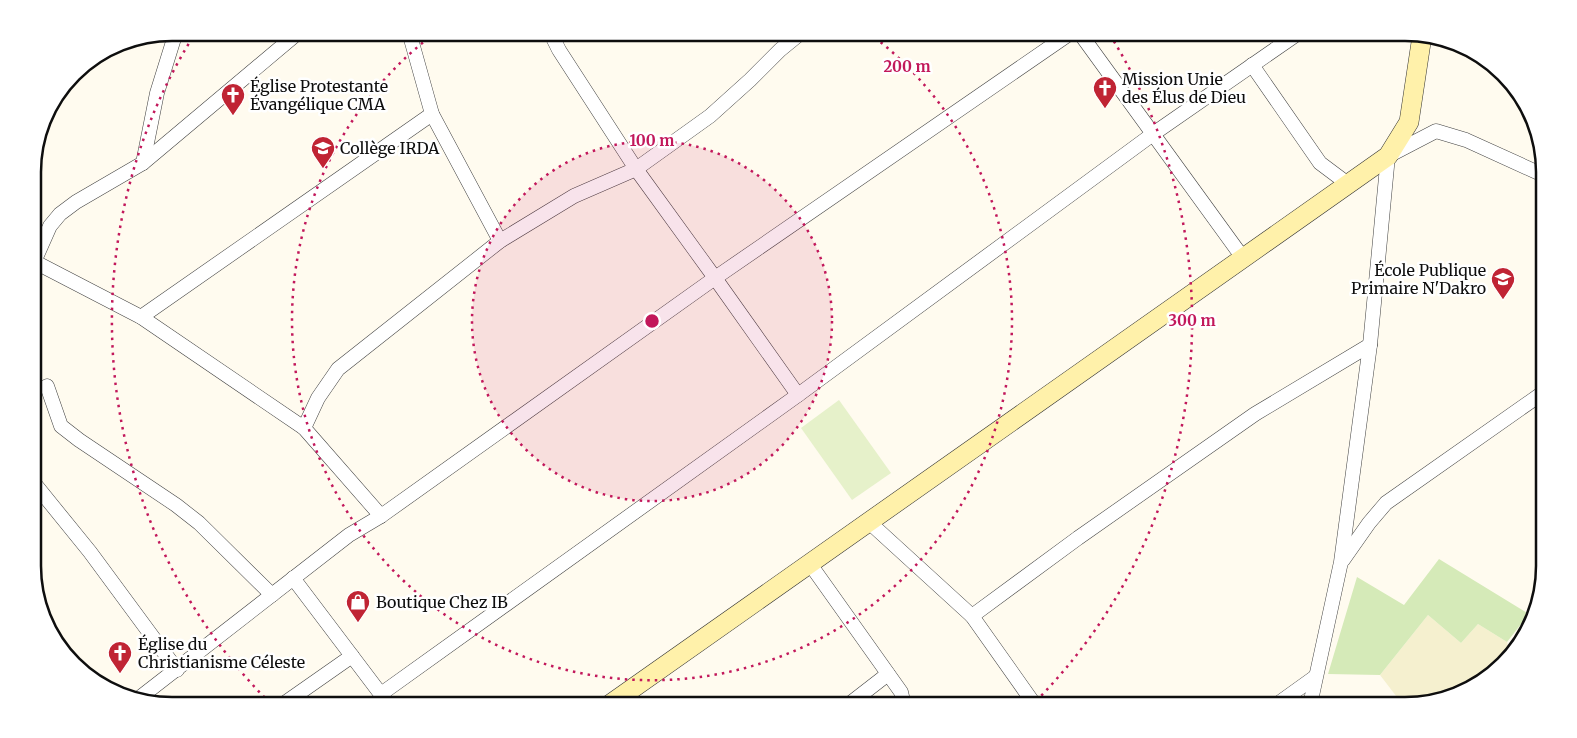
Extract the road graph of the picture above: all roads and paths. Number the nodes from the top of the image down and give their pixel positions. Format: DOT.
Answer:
graph roads {
  1 [pos="790,41"];
  2 [pos="1059,41"];
  3 [pos="1086,41"];
  4 [pos="1287,41"];
  5 [pos="173,42"];
  6 [pos="287,42"];
  7 [pos="412,42"];
  8 [pos="554,42"];
  9 [pos="1421,43"];
  10 [pos="1252,65"];
  11 [pos="432,114"];
  12 [pos="1153,134"];
  13 [pos="1388,156"];
  14 [pos="143,163"];
  15 [pos="636,170"];
  16 [pos="1536,172"];
  17 [pos="1348,184"];
  18 [pos="500,241"];
  19 [pos="42,244"];
  20 [pos="1243,258"];
  21 [pos="42,266"];
  22 [pos="715,278"];
  23 [pos="141,317"];
  24 [pos="1370,345"];
  25 [pos="47,386"];
  26 [pos="798,395"];
  27 [pos="1536,398"];
  28 [pos="304,428"];
  29 [pos="41,492"];
  30 [pos="381,516"];
  31 [pos="869,522"];
  32 [pos="1341,562"];
  33 [pos="810,564"];
  34 [pos="293,578"];
  35 [pos="272,595"];
  36 [pos="972,616"];
  37 [pos="352,656"];
  38 [pos="177,670"];
  39 [pos="888,674"];
  40 [pos="1315,676"];
  41 [pos="145,694"];
  42 [pos="381,694"];
  43 [pos="859,696"];
  44 [pos="902,696"];
  45 [pos="1029,696"];
  46 [pos="1288,696"];
  47 [pos="1312,696"];
  48 [pos="295,697"];
  49 [pos="383,697"];
  50 [pos="621,697"];
  1 -- 15 [label="street"];
  2 -- 22 [label="street"];
  3 -- 12 [label="street"];
  4 -- 10 [label="street"];
  5 -- 14 [label="street"];
  6 -- 14 [label="street"];
  7 -- 11 [label="street"];
  8 -- 15 [label="street"];
  9 -- 13 [label="street"];
  10 -- 12 [label="street"];
  10 -- 17 [label="street"];
  11 -- 18 [label="street"];
  11 -- 23 [label="street"];
  12 -- 20 [label="street"];
  12 -- 26 [label="street"];
  13 -- 16 [label="street"];
  13 -- 17 [label="street"];
  13 -- 24 [label="street"];
  14 -- 19 [label="street"];
  15 -- 18 [label="street"];
  15 -- 22 [label="street"];
  17 -- 20 [label="street"];
  18 -- 28 [label="street"];
  20 -- 31 [label="street"];
  21 -- 23 [label="street"];
  22 -- 26 [label="street"];
  22 -- 30 [label="street"];
  23 -- 28 [label="street"];
  24 -- 32 [label="street"];
  24 -- 36 [label="street"];
  25 -- 35 [label="street"];
  26 -- 42 [label="street"];
  27 -- 32 [label="street"];
  28 -- 30 [label="street"];
  29 -- 38 [label="street"];
  30 -- 34 [label="street"];
  31 -- 33 [label="street"];
  31 -- 36 [label="street"];
  32 -- 40 [label="street"];
  33 -- 39 [label="street"];
  33 -- 50 [label="street"];
  34 -- 35 [label="street"];
  34 -- 37 [label="street"];
  35 -- 38 [label="street"];
  36 -- 45 [label="street"];
  37 -- 42 [label="street"];
  37 -- 48 [label="street"];
  38 -- 41 [label="street"];
  39 -- 43 [label="street"];
  39 -- 44 [label="street"];
  40 -- 46 [label="street"];
  40 -- 47 [label="street"];
  42 -- 49 [label="street"];
}
